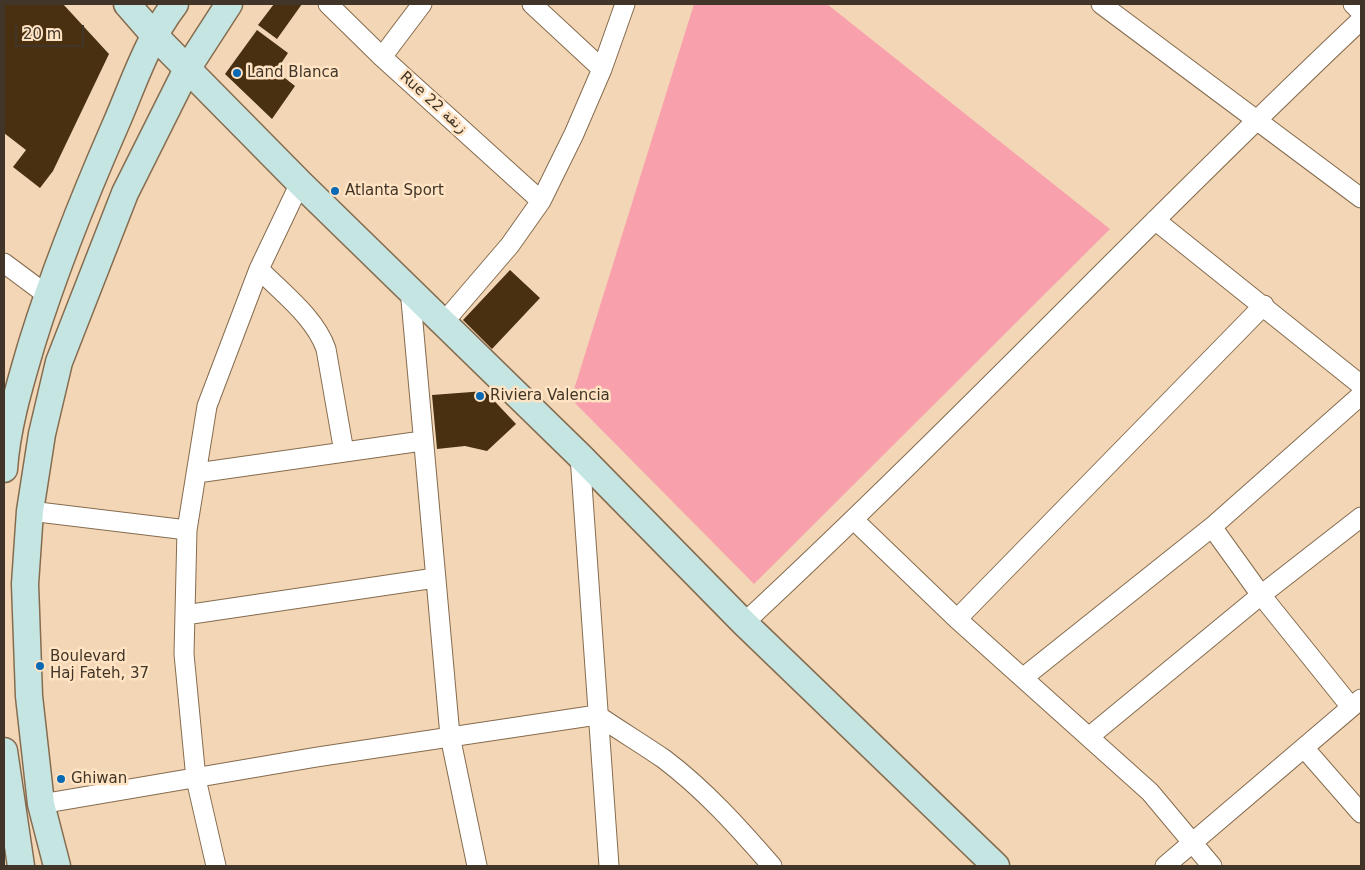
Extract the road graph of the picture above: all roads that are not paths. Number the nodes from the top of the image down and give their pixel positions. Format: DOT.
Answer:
graph roads {
  1 [pos="127,4"];
  2 [pos="175,4"];
  3 [pos="229,4"];
  4 [pos="328,4"];
  5 [pos="422,4"];
  6 [pos="532,4"];
  7 [pos="625,4"];
  8 [pos="1102,4"];
  9 [pos="1353,4"];
  10 [pos="1361,12"];
  11 [pos="1361,20"];
  12 [pos="154,35"];
  13 [pos="382,57"];
  14 [pos="187,69"];
  15 [pos="602,70"];
  16 [pos="1255,120"];
  17 [pos="300,183"];
  18 [pos="1361,198"];
  19 [pos="541,201"];
  20 [pos="1155,220"];
  21 [pos="4,264"];
  22 [pos="258,269"];
  23 [pos="410,289"];
  24 [pos="47,295"];
  25 [pos="1264,305"];
  26 [pos="444,322"];
  27 [pos="1361,385"];
  28 [pos="1361,394"];
  29 [pos="422,441"];
  30 [pos="5,443"];
  31 [pos="344,452"];
  32 [pos="580,456"];
  33 [pos="4,469"];
  34 [pos="197,473"];
  35 [pos="30,511"];
  36 [pos="1361,517"];
  37 [pos="854,520"];
  38 [pos="1212,527"];
  39 [pos="187,530"];
  40 [pos="435,578"];
  41 [pos="1261,595"];
  42 [pos="185,615"];
  43 [pos="958,619"];
  44 [pos="744,623"];
  45 [pos="1024,678"];
  46 [pos="1356,703"];
  47 [pos="597,715"];
  48 [pos="450,736"];
  49 [pos="1090,736"];
  50 [pos="1305,748"];
  51 [pos="4,751"];
  52 [pos="196,779"];
  53 [pos="41,804"];
  54 [pos="8,807"];
  55 [pos="1361,814"];
  56 [pos="1192,844"];
  57 [pos="21,866"];
  58 [pos="57,866"];
  59 [pos="216,866"];
  60 [pos="478,866"];
  61 [pos="609,866"];
  62 [pos="772,866"];
  63 [pos="996,866"];
  64 [pos="1165,866"];
  65 [pos="1212,866"];
  1 -- 12 [label="main road"];
  2 -- 12 [label="main road"];
  3 -- 14 [label="main road"];
  4 -- 13 [label="street, Rue 22 زنقة"];
  5 -- 13 [label="street"];
  6 -- 15 [label="street"];
  7 -- 15 [label="street"];
  8 -- 16 [label="street"];
  9 -- 10 [label="street"];
  11 -- 16 [label="street"];
  12 -- 14 [label="main road"];
  12 -- 24 [label="main road"];
  13 -- 19 [label="street, Rue 22 زنقة"];
  14 -- 17 [label="main road"];
  14 -- 35 [label="main road"];
  15 -- 19 [label="street"];
  16 -- 18 [label="street"];
  16 -- 20 [label="street"];
  17 -- 22 [label="street"];
  17 -- 23 [label="main road"];
  19 -- 26 [label="street"];
  20 -- 25 [label="street"];
  20 -- 37 [label="street"];
  21 -- 24 [label="street"];
  22 -- 31 [label="street"];
  22 -- 34 [label="street"];
  23 -- 26 [label="main road"];
  23 -- 29 [label="street"];
  24 -- 30 [label="main road"];
  25 -- 27 [label="street"];
  25 -- 43 [label="street"];
  26 -- 32 [label="main road"];
  28 -- 38 [label="street"];
  29 -- 31 [label="street"];
  29 -- 40 [label="street"];
  30 -- 33 [label="main road"];
  31 -- 34 [label="street"];
  32 -- 44 [label="main road"];
  32 -- 47 [label="street"];
  34 -- 39 [label="street"];
  35 -- 39 [label="street"];
  35 -- 53 [label="main road"];
  36 -- 41 [label="street"];
  37 -- 43 [label="street"];
  37 -- 44 [label="street"];
  38 -- 41 [label="street"];
  38 -- 45 [label="street"];
  39 -- 42 [label="street"];
  40 -- 42 [label="street"];
  40 -- 48 [label="street"];
  41 -- 46 [label="street"];
  41 -- 49 [label="street"];
  42 -- 52 [label="street"];
  43 -- 45 [label="street"];
  44 -- 63 [label="main road"];
  45 -- 49 [label="street"];
  46 -- 50 [label="street"];
  47 -- 48 [label="street"];
  47 -- 61 [label="street"];
  47 -- 62 [label="street"];
  48 -- 52 [label="street"];
  48 -- 60 [label="street"];
  49 -- 56 [label="street"];
  50 -- 55 [label="street"];
  50 -- 56 [label="street"];
  51 -- 54 [label="main road"];
  52 -- 53 [label="street"];
  52 -- 59 [label="street"];
  53 -- 58 [label="main road"];
  54 -- 57 [label="main road"];
  56 -- 64 [label="street"];
  56 -- 65 [label="street"];
}
